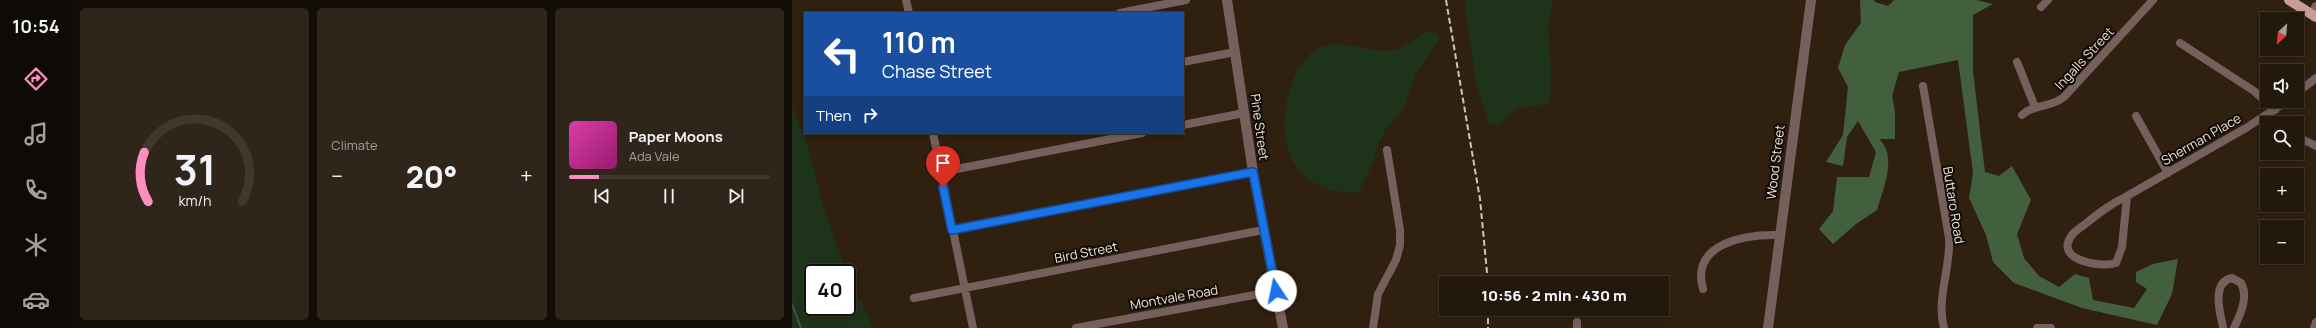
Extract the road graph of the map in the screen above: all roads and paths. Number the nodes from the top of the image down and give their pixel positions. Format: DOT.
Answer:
graph roads {
  1 [pos="906,0"];
  2 [pos="1186,0"];
  3 [pos="1227,0"];
  4 [pos="1811,0"];
  5 [pos="2048,0"];
  6 [pos="2153,0"];
  7 [pos="2289,0"];
  8 [pos="2041,7"];
  9 [pos="909,12"];
  10 [pos="1125,12"];
  11 [pos="2315,13"];
  12 [pos="2180,43"];
  13 [pos="1236,52"];
  14 [pos="1184,62"];
  15 [pos="2017,62"];
  16 [pos="2316,78"];
  17 [pos="1923,86"];
  18 [pos="2304,87"];
  19 [pos="2035,108"];
  20 [pos="2278,108"];
  21 [pos="2275,110"];
  22 [pos="1244,113"];
  23 [pos="2022,115"];
  24 [pos="2136,116"];
  25 [pos="1184,125"];
  26 [pos="933,134"];
  27 [pos="1137,134"];
  28 [pos="2304,140"];
  29 [pos="2316,146"];
  30 [pos="1387,150"];
  31 [pos="940,172"];
  32 [pos="1253,172"];
  33 [pos="2168,173"];
  34 [pos="2127,196"];
  35 [pos="952,230"];
  36 [pos="1264,230"];
  37 [pos="1779,235"];
  38 [pos="964,288"];
  39 [pos="1703,289"];
  40 [pos="1276,291"];
  41 [pos="914,298"];
  42 [pos="2316,322"];
  43 [pos="2220,327"];
  44 [pos="973,328"];
  45 [pos="1076,328"];
  46 [pos="1283,328"];
  47 [pos="1374,328"];
  48 [pos="1768,328"];
  49 [pos="1944,328"];
  50 [pos="2037,328"];
  51 [pos="2051,328"];
  52 [pos="2234,328"];
  53 [pos="2314,328"];
  1 -- 9 [label="street"];
  2 -- 10 [label="street"];
  3 -- 13 [label="street, Pine Street"];
  4 -- 37 [label="street, Wood Street"];
  5 -- 8 [label="street"];
  6 -- 19 [label="street, Ingalls Street"];
  7 -- 11 [label="main road"];
  12 -- 21 [label="street"];
  13 -- 14 [label="street"];
  13 -- 22 [label="street, Pine Street"];
  15 -- 19 [label="street"];
  16 -- 18 [label="street"];
  17 -- 49 [label="street, Buttaro Road"];
  19 -- 23 [label="street, Ingalls Street"];
  20 -- 21 [label="street, Sherman Place"];
  21 -- 33 [label="street, Sherman Place"];
  22 -- 25 [label="street"];
  22 -- 32 [label="street, Pine Street"];
  24 -- 33 [label="street"];
  26 -- 31 [label="street"];
  27 -- 31 [label="street"];
  28 -- 29 [label="street"];
  30 -- 47 [label="street"];
  31 -- 35 [label="street"];
  32 -- 35 [label="street"];
  32 -- 36 [label="street, Pine Street"];
  33 -- 34 [label="street, Sherman Place"];
  34 -- 34 [label="street, Sherman Place"];
  35 -- 38 [label="street"];
  36 -- 38 [label="street, Bird Street"];
  36 -- 40 [label="street, Pine Street"];
  37 -- 39 [label="street"];
  37 -- 48 [label="street, Wood Street"];
  38 -- 41 [label="street, Bird Street"];
  38 -- 44 [label="street"];
  40 -- 45 [label="street, Montvale Road"];
  40 -- 46 [label="street, Pine Street"];
  42 -- 53 [label="street"];
  43 -- 52 [label="street"];
  43 -- 52 [label="street"];
  50 -- 51 [label="street"];
}
